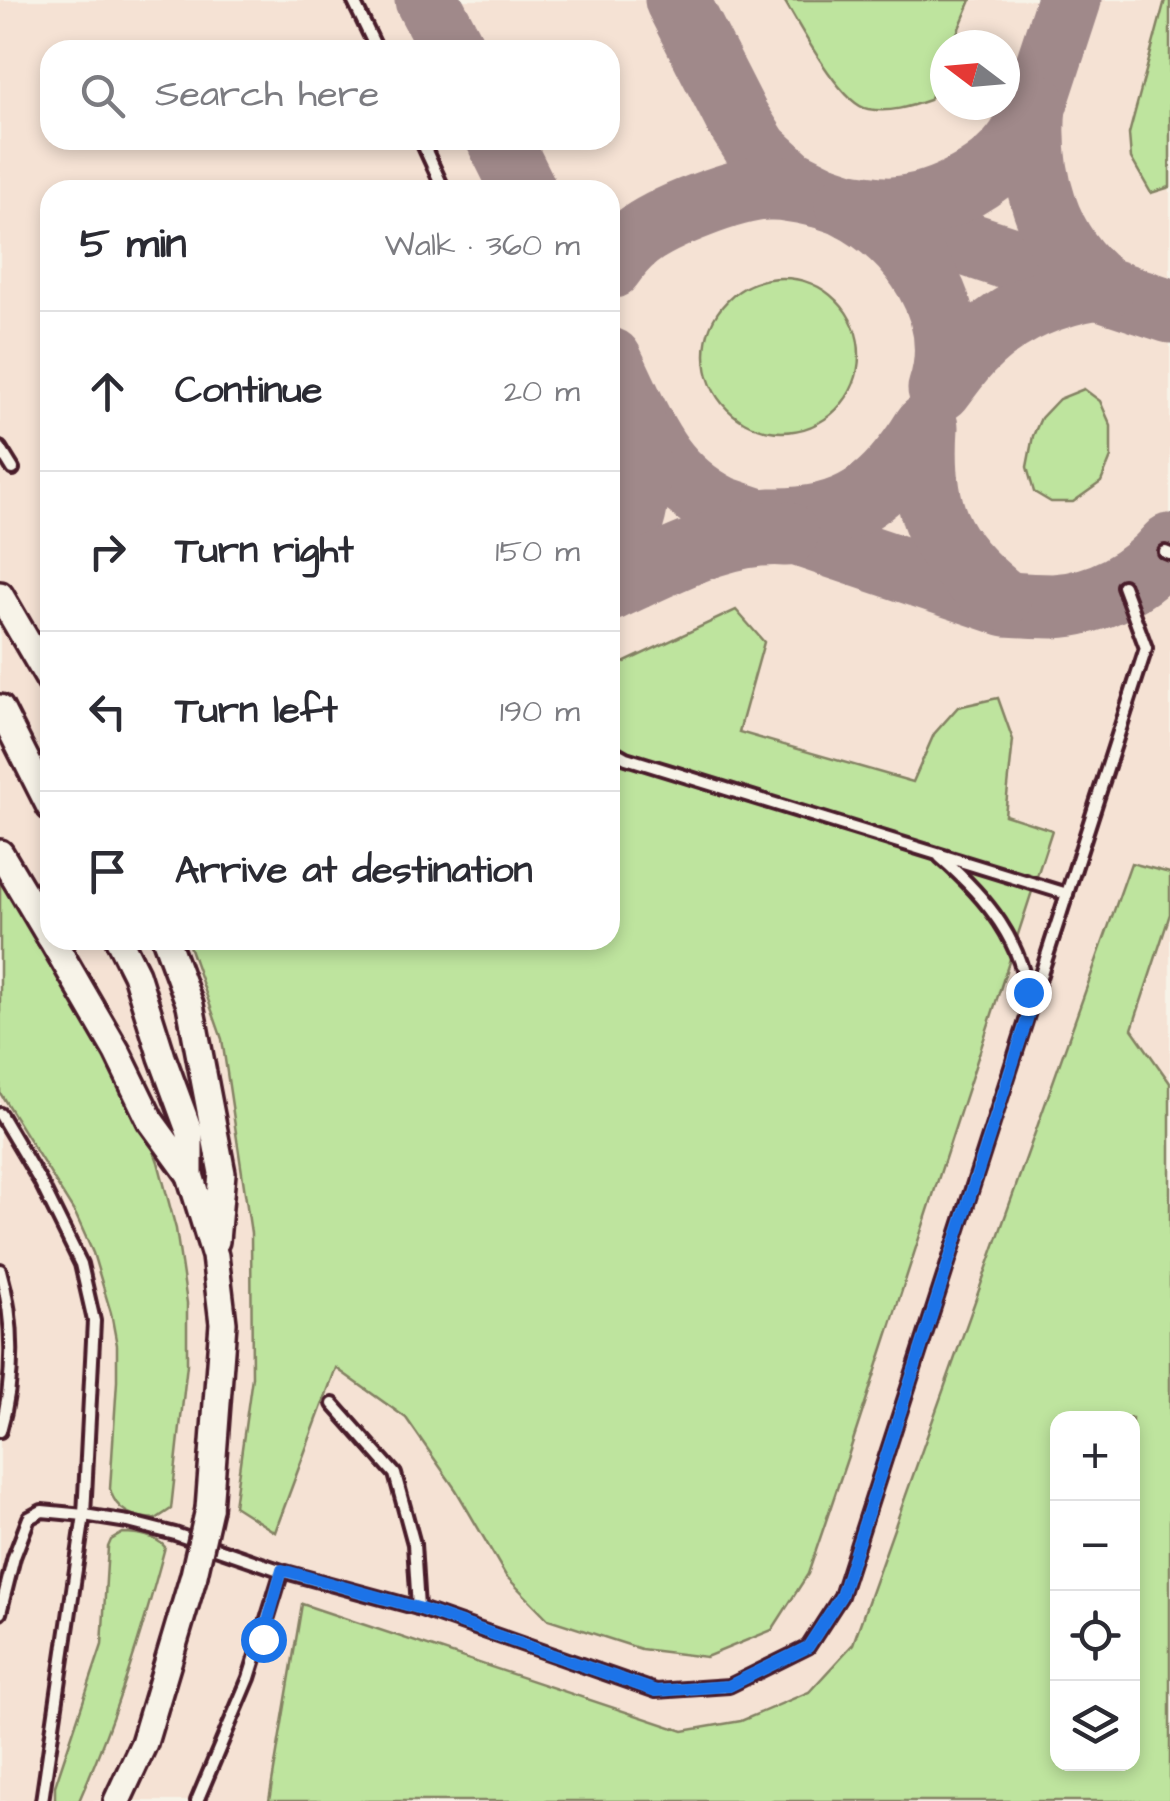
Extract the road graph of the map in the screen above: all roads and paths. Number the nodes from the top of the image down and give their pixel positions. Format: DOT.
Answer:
graph roads {
  1 [pos="352,0"];
  2 [pos="372,40"];
  3 [pos="426,150"];
  4 [pos="440,180"];
  5 [pos="0,448"];
  6 [pos="13,469"];
  7 [pos="1123,586"];
  8 [pos="0,596"];
  9 [pos="40,663"];
  10 [pos="0,708"];
  11 [pos="620,755"];
  12 [pos="40,787"];
  13 [pos="935,853"];
  14 [pos="0,854"];
  15 [pos="1067,894"];
  16 [pos="40,921"];
  17 [pos="58,950"];
  18 [pos="124,950"];
  19 [pos="170,950"];
  20 [pos="1030,1010"];
  21 [pos="1,1118"];
  22 [pos="190,1175"];
  23 [pos="215,1256"];
  24 [pos="0,1270"];
  25 [pos="333,1404"];
  26 [pos="0,1431"];
  27 [pos="84,1515"];
  28 [pos="282,1570"];
  29 [pos="418,1608"];
  30 [pos="0,1613"];
  31 [pos="42,1801"];
  32 [pos="116,1801"];
  33 [pos="197,1801"];
  1 -- 2 [label="lane"];
  3 -- 4 [label="lane"];
  5 -- 6 [label="lane"];
  7 -- 15 [label="lane"];
  8 -- 9 [label="street"];
  10 -- 12 [label="street"];
  11 -- 13 [label="lane"];
  13 -- 15 [label="lane"];
  13 -- 20 [label="lane"];
  14 -- 16 [label="street"];
  15 -- 20 [label="lane"];
  17 -- 22 [label="street"];
  18 -- 22 [label="street"];
  19 -- 23 [label="street"];
  20 -- 29 [label="lane"];
  21 -- 27 [label="lane"];
  22 -- 23 [label="street"];
  23 -- 32 [label="street, bridge"];
  24 -- 26 [label="lane"];
  25 -- 29 [label="lane"];
  27 -- 28 [label="lane"];
  27 -- 30 [label="lane"];
  27 -- 31 [label="lane"];
  28 -- 29 [label="lane"];
  28 -- 33 [label="lane"];
}
